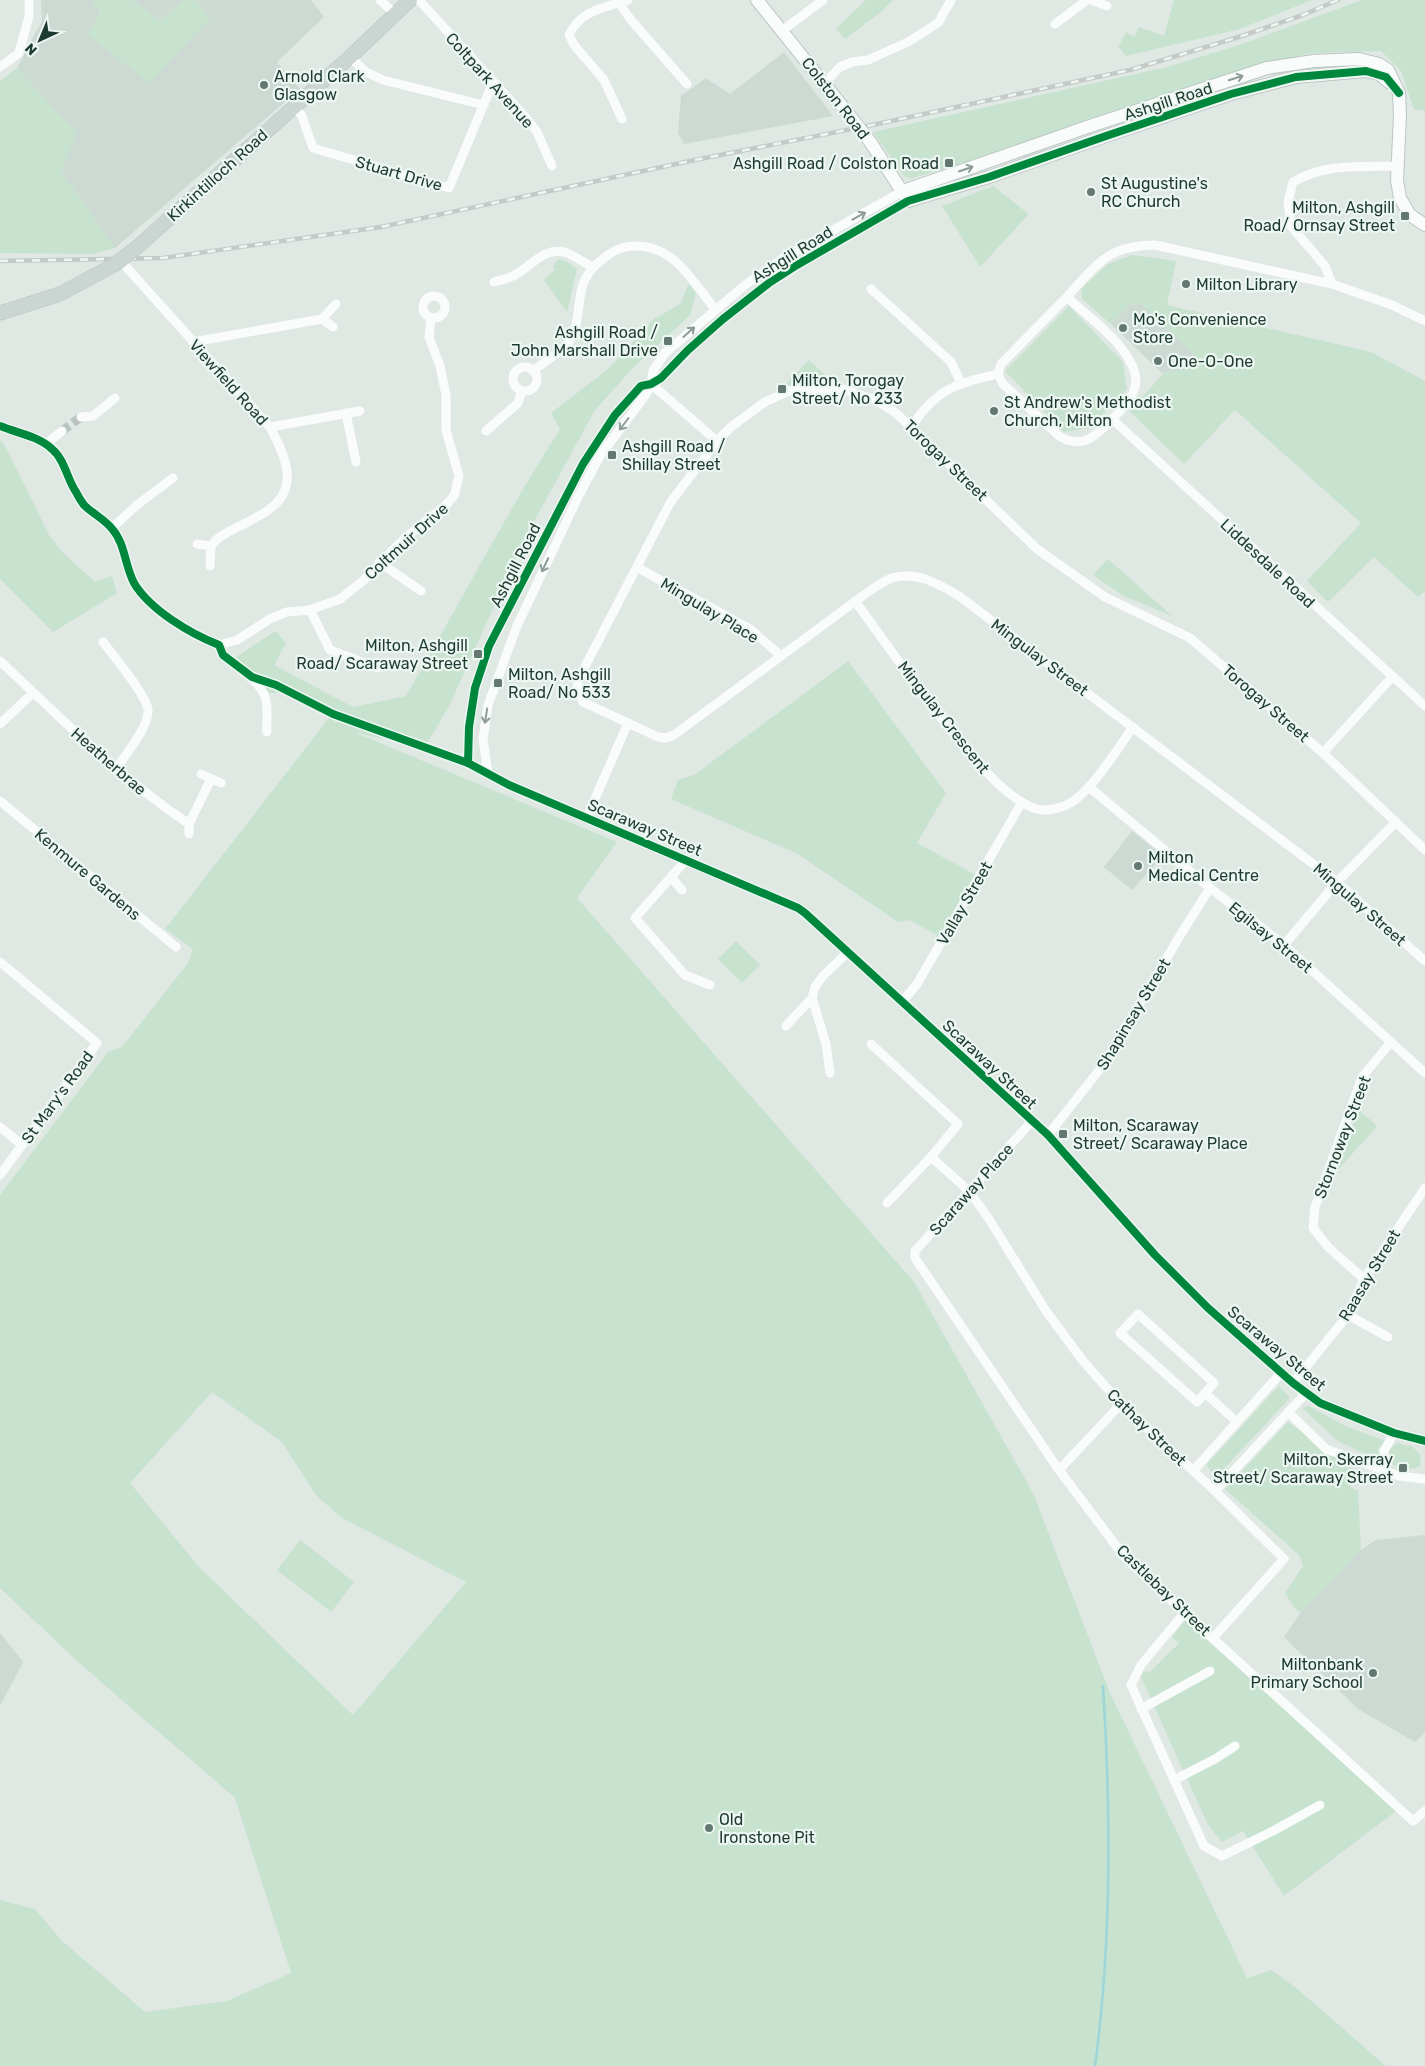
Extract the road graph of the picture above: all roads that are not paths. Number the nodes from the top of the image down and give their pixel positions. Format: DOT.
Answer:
graph roads {
  1 [pos="29,0"];
  2 [pos="380,0"];
  3 [pos="410,0"];
  4 [pos="418,0"];
  5 [pos="757,0"];
  6 [pos="823,0"];
  7 [pos="952,0"];
  8 [pos="1087,0"];
  9 [pos="1091,0"];
  10 [pos="624,1"];
  11 [pos="1108,6"];
  12 [pos="396,14"];
  13 [pos="1055,24"];
  14 [pos="783,30"];
  15 [pos="350,57"];
  16 [pos="0,67"];
  17 [pos="493,82"];
  18 [pos="825,83"];
  19 [pos="687,84"];
  20 [pos="484,105"];
  21 [pos="293,106"];
  22 [pos="622,119"];
  23 [pos="552,166"];
  24 [pos="1398,166"];
  25 [pos="906,196"];
  26 [pos="1425,225"];
  27 [pos="119,263"];
  28 [pos="592,267"];
  29 [pos="494,282"];
  30 [pos="1332,284"];
  31 [pos="871,289"];
  32 [pos="1066,297"];
  33 [pos="336,304"];
  34 [pos="715,309"];
  35 [pos="0,312"];
  36 [pos="322,318"];
  37 [pos="431,318"];
  38 [pos="1425,321"];
  39 [pos="333,326"];
  40 [pos="193,342"];
  41 [pos="534,371"];
  42 [pos="998,374"];
  43 [pos="961,383"];
  44 [pos="651,384"];
  45 [pos="522,391"];
  46 [pos="115,398"];
  47 [pos="360,411"];
  48 [pos="346,413"];
  49 [pos="81,417"];
  50 [pos="1112,418"];
  51 [pos="0,426"];
  52 [pos="912,426"];
  53 [pos="270,427"];
  54 [pos="62,431"];
  55 [pos="486,431"];
  56 [pos="717,441"];
  57 [pos="46,444"];
  58 [pos="356,462"];
  59 [pos="173,478"];
  60 [pos="112,528"];
  61 [pos="197,544"];
  62 [pos="211,546"];
  63 [pos="379,562"];
  64 [pos="210,566"];
  65 [pos="638,568"];
  66 [pos="421,591"];
  67 [pos="855,601"];
  68 [pos="310,610"];
  69 [pos="220,645"];
  70 [pos="103,647"];
  71 [pos="780,655"];
  72 [pos="0,661"];
  73 [pos="378,668"];
  74 [pos="1392,677"];
  75 [pos="33,692"];
  76 [pos="1425,706"];
  77 [pos="628,723"];
  78 [pos="0,724"];
  79 [pos="1133,728"];
  80 [pos="267,732"];
  81 [pos="1323,754"];
  82 [pos="116,769"];
  83 [pos="201,774"];
  84 [pos="488,774"];
  85 [pos="211,779"];
  86 [pos="221,783"];
  87 [pos="1089,787"];
  88 [pos="0,802"];
  89 [pos="1022,802"];
  90 [pos="587,817"];
  91 [pos="1396,822"];
  92 [pos="1425,850"];
  93 [pos="686,860"];
  94 [pos="671,877"];
  95 [pos="1337,882"];
  96 [pos="1210,888"];
  97 [pos="682,890"];
  98 [pos="1284,945"];
  99 [pos="176,947"];
  100 [pos="847,953"];
  101 [pos="1425,961"];
  102 [pos="0,962"];
  103 [pos="710,984"];
  104 [pos="812,998"];
  105 [pos="902,1002"];
  106 [pos="786,1026"];
  107 [pos="1391,1042"];
  108 [pos="871,1044"];
  109 [pos="1425,1073"];
  110 [pos="830,1074"];
  111 [pos="1032,1121"];
  112 [pos="0,1127"];
  113 [pos="1048,1134"];
  114 [pos="22,1145"];
  115 [pos="931,1156"];
  116 [pos="0,1174"];
  117 [pos="1425,1188"];
  118 [pos="969,1191"];
  119 [pos="887,1203"];
  120 [pos="915,1258"];
  121 [pos="1364,1279"];
  122 [pos="1348,1314"];
  123 [pos="1388,1337"];
  124 [pos="1281,1373"];
  125 [pos="1293,1383"];
  126 [pos="1307,1392"];
  127 [pos="1205,1393"];
  128 [pos="1121,1404"];
  129 [pos="1288,1412"];
  130 [pos="1237,1422"];
  131 [pos="1394,1433"];
  132 [pos="1425,1441"];
  133 [pos="1059,1470"];
  134 [pos="1193,1471"];
  135 [pos="1385,1471"];
  136 [pos="1425,1480"];
  137 [pos="1215,1491"];
  138 [pos="1185,1612"];
  139 [pos="1213,1638"];
  140 [pos="1210,1671"];
  141 [pos="1141,1709"];
  142 [pos="1235,1746"];
  143 [pos="1174,1780"];
  144 [pos="1320,1805"];
  145 [pos="1425,1811"];
  1 -- 16 [label="street"];
  2 -- 12 [label="street"];
  3 -- 12 [label="main road, Kirkintilloch Road"];
  4 -- 17 [label="street, Coltpark Avenue"];
  5 -- 14 [label="street, Colston Road"];
  6 -- 14 [label="street"];
  7 -- 18 [label="street"];
  8 -- 13 [label="street"];
  9 -- 11 [label="street"];
  10 -- 19 [label="street"];
  10 -- 22 [label="street"];
  12 -- 15 [label="main road, Kirkintilloch Road"];
  14 -- 18 [label="street, Colston Road"];
  15 -- 20 [label="street"];
  15 -- 21 [label="main road, Kirkintilloch Road"];
  17 -- 20 [label="street, Stuart Drive"];
  17 -- 23 [label="street, Coltpark Avenue"];
  18 -- 25 [label="street, Colston Road, bridge"];
  20 -- 21 [label="street, Stuart Drive"];
  21 -- 27 [label="main road, Kirkintilloch Road, bridge"];
  24 -- 25 [label="street, Ashgill Road"];
  24 -- 26 [label="street, Ashgill Road"];
  24 -- 30 [label="street"];
  34 -- 25 [label="street, Ashgill Road, one-way"];
  25 -- 44 [label="street, Ashgill Road"];
  27 -- 35 [label="main road, Kirkintilloch Road"];
  27 -- 40 [label="street, Viewfield Road"];
  28 -- 29 [label="street"];
  28 -- 34 [label="street"];
  28 -- 41 [label="street"];
  30 -- 32 [label="street"];
  30 -- 38 [label="street"];
  31 -- 43 [label="street"];
  32 -- 42 [label="street"];
  32 -- 50 [label="street"];
  33 -- 36 [label="street"];
  44 -- 34 [label="street, Ashgill Road, one-way"];
  36 -- 39 [label="street"];
  36 -- 40 [label="street"];
  37 -- 63 [label="street, Coltmuir Drive"];
  40 -- 53 [label="street, Viewfield Road"];
  41 -- 45 [label="street"];
  41 -- 45 [label="street"];
  42 -- 43 [label="street"];
  42 -- 50 [label="street"];
  43 -- 52 [label="street"];
  44 -- 56 [label="street"];
  44 -- 84 [label="street, Ashgill Road, one-way"];
  44 -- 84 [label="street, Ashgill Road"];
  45 -- 55 [label="street"];
  46 -- 49 [label="street"];
  47 -- 48 [label="street"];
  48 -- 53 [label="street"];
  48 -- 58 [label="street"];
  50 -- 74 [label="street, Liddesdale Road"];
  51 -- 57 [label="street"];
  52 -- 56 [label="street, Torogay Street"];
  52 -- 81 [label="street, Torogay Street"];
  53 -- 62 [label="street, Viewfield Road"];
  54 -- 57 [label="street"];
  56 -- 65 [label="street, Torogay Street"];
  57 -- 60 [label="street"];
  59 -- 60 [label="street"];
  60 -- 69 [label="street"];
  61 -- 62 [label="street"];
  62 -- 64 [label="street"];
  63 -- 66 [label="street"];
  63 -- 68 [label="street, Coltmuir Drive"];
  65 -- 71 [label="street, Mingulay Place"];
  65 -- 77 [label="street, Torogay Street"];
  67 -- 71 [label="street, Mingulay Street"];
  67 -- 79 [label="street, Mingulay Street"];
  67 -- 89 [label="street, Mingulay Crescent"];
  68 -- 69 [label="street, Coltmuir Drive"];
  68 -- 73 [label="street"];
  69 -- 80 [label="street"];
  70 -- 82 [label="street"];
  71 -- 77 [label="street, Mingulay Street"];
  72 -- 75 [label="street, Heatherbrae"];
  74 -- 76 [label="street, Liddesdale Road"];
  74 -- 81 [label="street"];
  75 -- 78 [label="street"];
  75 -- 82 [label="street, Heatherbrae"];
  77 -- 90 [label="street"];
  79 -- 87 [label="street, Mingulay Crescent"];
  79 -- 95 [label="street, Mingulay Street"];
  81 -- 91 [label="street, Torogay Street"];
  82 -- 85 [label="street, Heatherbrae"];
  83 -- 85 [label="street"];
  84 -- 90 [label="street, Scaraway Street"];
  85 -- 86 [label="street"];
  87 -- 89 [label="street, Mingulay Crescent"];
  87 -- 96 [label="street, Egilsay Street"];
  88 -- 99 [label="street, Kenmure Gardens"];
  89 -- 105 [label="street, Vallay Street"];
  90 -- 93 [label="street, Scaraway Street"];
  91 -- 92 [label="street, Torogay Street"];
  91 -- 95 [label="street"];
  93 -- 94 [label="street"];
  93 -- 100 [label="street, Scaraway Street"];
  94 -- 97 [label="street"];
  94 -- 103 [label="street"];
  95 -- 98 [label="street"];
  95 -- 101 [label="street, Mingulay Street"];
  96 -- 98 [label="street, Egilsay Street"];
  96 -- 113 [label="street, Shapinsay Street"];
  98 -- 107 [label="street, Egilsay Street"];
  100 -- 104 [label="street"];
  100 -- 105 [label="street, Scaraway Street"];
  102 -- 114 [label="street, St Mary's Road"];
  104 -- 106 [label="street"];
  104 -- 110 [label="street"];
  105 -- 111 [label="street, Scaraway Street"];
  107 -- 109 [label="street, Egilsay Street"];
  107 -- 121 [label="street, Stornoway Street"];
  108 -- 115 [label="street"];
  111 -- 113 [label="street, Scaraway Street"];
  111 -- 118 [label="street, Scaraway Place"];
  112 -- 114 [label="street"];
  113 -- 124 [label="street, Scaraway Street"];
  114 -- 116 [label="street, St Mary's Road"];
  115 -- 118 [label="street, Cathay Street"];
  115 -- 119 [label="street"];
  117 -- 121 [label="street, Raasay Street"];
  118 -- 120 [label="street, Scaraway Place"];
  118 -- 128 [label="street, Cathay Street"];
  120 -- 133 [label="street, Castlebay Street"];
  121 -- 122 [label="street, Raasay Street"];
  122 -- 123 [label="street"];
  122 -- 125 [label="street, Raasay Street"];
  124 -- 125 [label="street, Scaraway Street"];
  124 -- 130 [label="street"];
  125 -- 126 [label="street, Scaraway Street"];
  126 -- 129 [label="street"];
  126 -- 131 [label="street, Scaraway Street"];
  127 -- 127 [label="street"];
  127 -- 130 [label="street"];
  128 -- 133 [label="street"];
  128 -- 134 [label="street, Cathay Street"];
  129 -- 135 [label="street"];
  129 -- 137 [label="street"];
  130 -- 134 [label="street"];
  131 -- 132 [label="street, Scaraway Street"];
  131 -- 135 [label="street"];
  133 -- 138 [label="street, Castlebay Street"];
  134 -- 137 [label="street, Cathay Street"];
  135 -- 136 [label="street"];
  137 -- 139 [label="street, Cathay Street"];
  138 -- 139 [label="street, Castlebay Street"];
  138 -- 141 [label="street"];
  139 -- 145 [label="street, Castlebay Street"];
  140 -- 141 [label="street"];
  141 -- 143 [label="street"];
  142 -- 143 [label="street"];
  143 -- 144 [label="street"];
}
